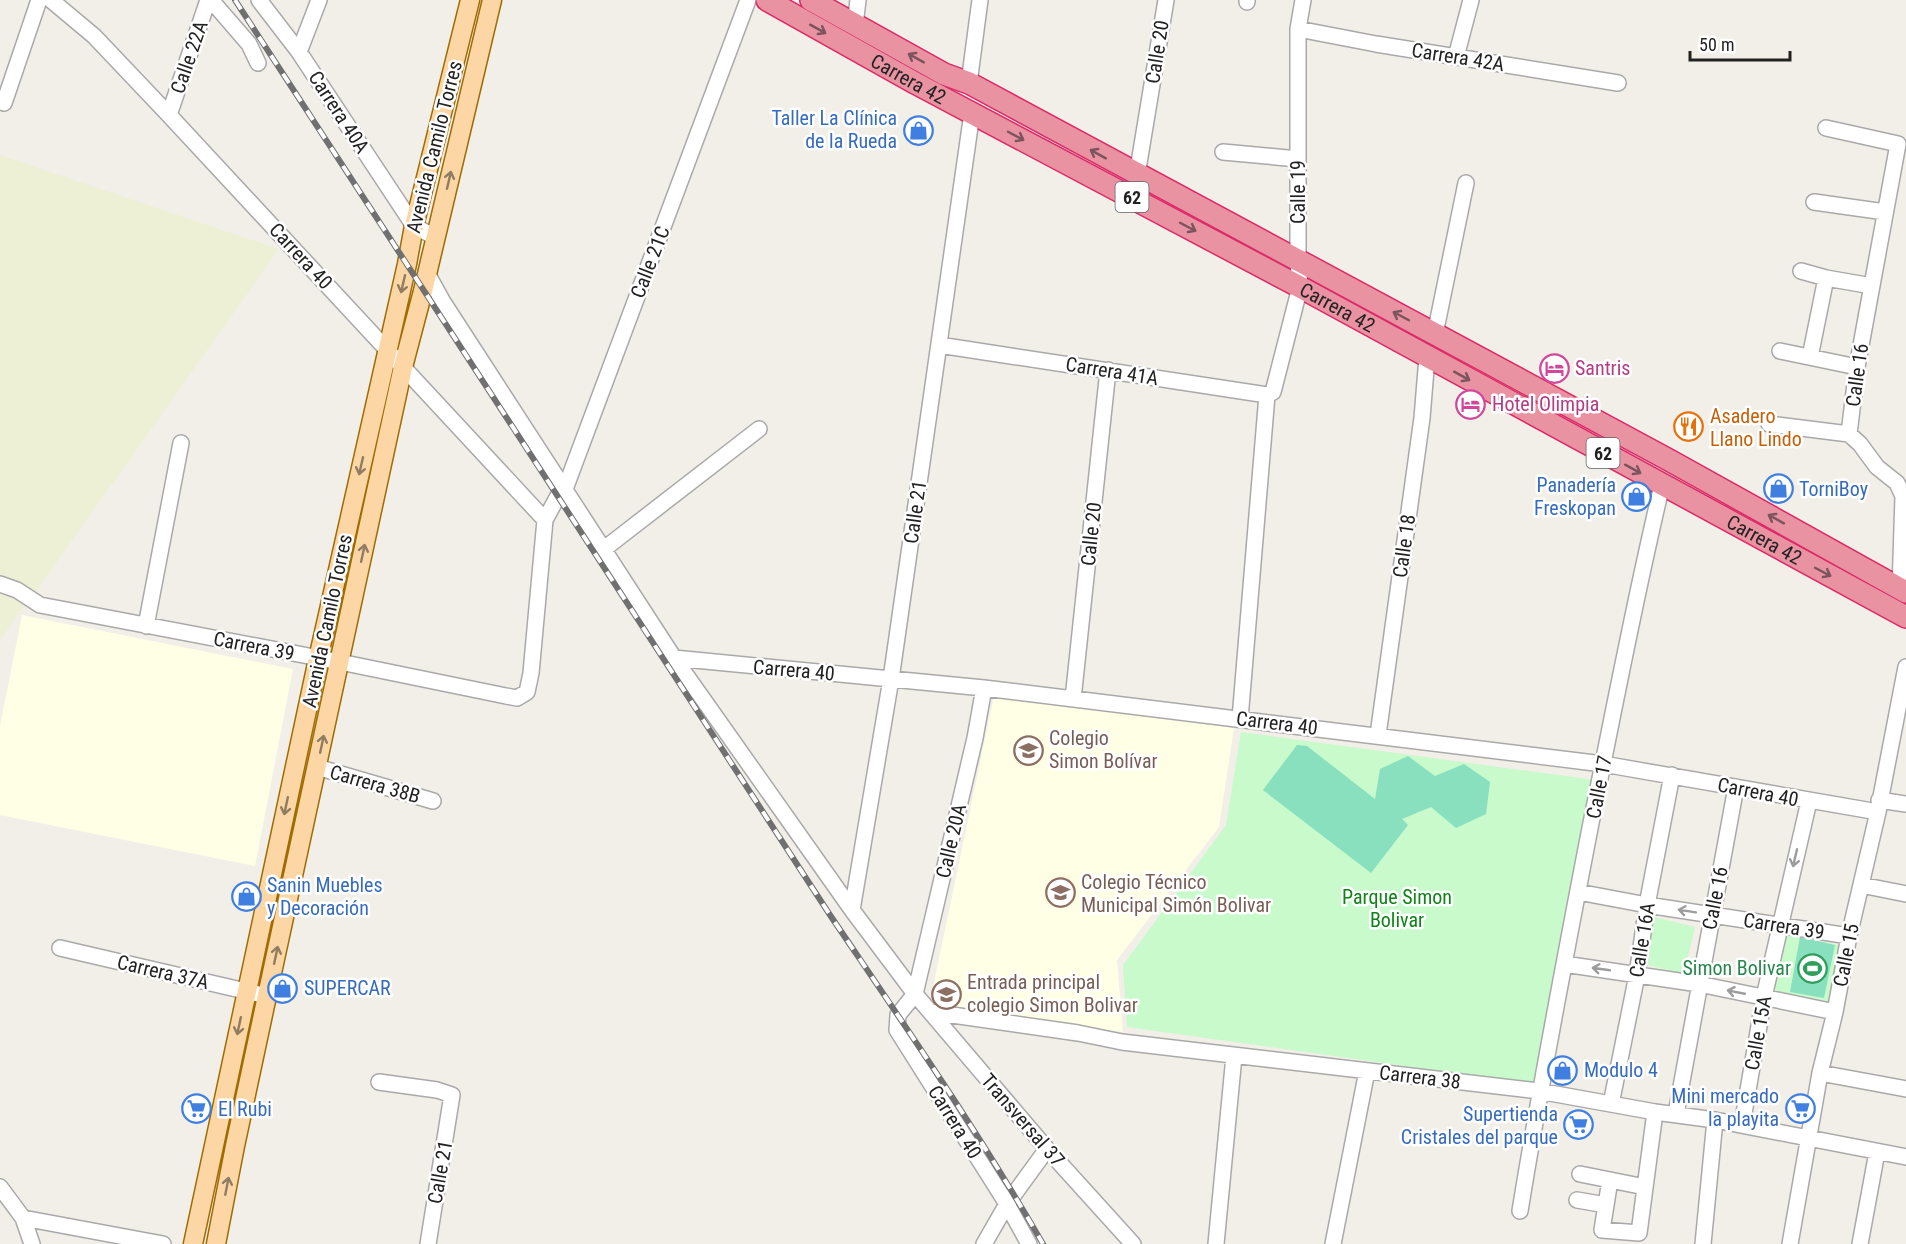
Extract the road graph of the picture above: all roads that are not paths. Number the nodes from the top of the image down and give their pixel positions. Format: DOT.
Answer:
graph roads {
  1 [pos="39,0"];
  2 [pos="51,0"];
  3 [pos="210,0"];
  4 [pos="260,0"];
  5 [pos="319,0"];
  6 [pos="470,0"];
  7 [pos="492,0"];
  8 [pos="748,0"];
  9 [pos="767,0"];
  10 [pos="811,0"];
  11 [pos="858,0"];
  12 [pos="980,0"];
  13 [pos="1166,0"];
  14 [pos="1303,0"];
  15 [pos="1472,0"];
  16 [pos="855,25"];
  17 [pos="1298,29"];
  18 [pos="299,52"];
  19 [pos="1456,57"];
  20 [pos="258,63"];
  21 [pos="969,83"];
  22 [pos="1618,83"];
  23 [pos="4,103"];
  24 [pos="972,113"];
  25 [pos="169,115"];
  26 [pos="1826,128"];
  27 [pos="1223,152"];
  28 [pos="1298,159"];
  29 [pos="1137,175"];
  30 [pos="1466,183"];
  31 [pos="1814,202"];
  32 [pos="1885,212"];
  33 [pos="414,226"];
  34 [pos="435,237"];
  35 [pos="1298,261"];
  36 [pos="1801,271"];
  37 [pos="427,273"];
  38 [pos="1826,278"];
  39 [pos="1300,286"];
  40 [pos="1872,286"];
  41 [pos="1435,334"];
  42 [pos="939,345"];
  43 [pos="388,349"];
  44 [pos="1780,351"];
  45 [pos="1427,357"];
  46 [pos="1810,357"];
  47 [pos="403,367"];
  48 [pos="1857,367"];
  49 [pos="1108,370"];
  50 [pos="1267,395"];
  51 [pos="1769,424"];
  52 [pos="759,429"];
  53 [pos="1849,434"];
  54 [pos="181,442"];
  55 [pos="1662,485"];
  56 [pos="565,489"];
  57 [pos="545,520"];
  58 [pos="604,549"];
  59 [pos="0,584"];
  60 [pos="1903,590"];
  61 [pos="1906,617"];
  62 [pos="146,626"];
  63 [pos="674,658"];
  64 [pos="318,659"];
  65 [pos="340,662"];
  66 [pos="1906,667"];
  67 [pos="891,679"];
  68 [pos="984,688"];
  69 [pos="1073,699"];
  70 [pos="1239,718"];
  71 [pos="1378,735"];
  72 [pos="1603,764"];
  73 [pos="317,767"];
  74 [pos="1672,775"];
  75 [pos="1736,788"];
  76 [pos="433,801"];
  77 [pos="1809,801"];
  78 [pos="1906,804"];
  79 [pos="1878,806"];
  80 [pos="1861,885"];
  81 [pos="1578,892"];
  82 [pos="1906,894"];
  83 [pos="1647,905"];
  84 [pos="852,910"];
  85 [pos="1712,915"];
  86 [pos="1780,925"];
  87 [pos="1849,936"];
  88 [pos="60,948"];
  89 [pos="1564,964"];
  90 [pos="1637,975"];
  91 [pos="1699,984"];
  92 [pos="246,991"];
  93 [pos="915,994"];
  94 [pos="267,996"];
  95 [pos="1764,997"];
  96 [pos="931,1012"];
  97 [pos="1835,1012"];
  98 [pos="1234,1056"];
  99 [pos="1368,1071"];
  100 [pos="1820,1073"];
  101 [pos="379,1082"];
  102 [pos="1906,1089"];
  103 [pos="1539,1091"];
  104 [pos="1611,1104"];
  105 [pos="1655,1112"];
  106 [pos="1676,1114"];
  107 [pos="1714,1120"];
  108 [pos="1742,1125"];
  109 [pos="1808,1137"];
  110 [pos="1047,1149"];
  111 [pos="1877,1152"];
  112 [pos="1906,1157"];
  113 [pos="1580,1174"];
  114 [pos="1610,1180"];
  115 [pos="0,1187"];
  116 [pos="1645,1187"];
  117 [pos="1577,1200"];
  118 [pos="1007,1204"];
  119 [pos="1606,1205"];
  120 [pos="1520,1211"];
  121 [pos="23,1218"];
  122 [pos="1794,1243"];
  123 [pos="32,1244"];
  124 [pos="163,1244"];
  125 [pos="193,1244"];
  126 [pos="216,1244"];
  127 [pos="428,1244"];
  128 [pos="984,1244"];
  129 [pos="1029,1244"];
  130 [pos="1132,1244"];
  131 [pos="1216,1244"];
  132 [pos="1333,1244"];
  133 [pos="1703,1244"];
  134 [pos="1860,1244"];
  1 -- 23 [label="street"];
  2 -- 25 [label="street, Carrera 40"];
  3 -- 20 [label="street"];
  3 -- 25 [label="street, Calle 22A"];
  4 -- 18 [label="street, Carrera 40A"];
  5 -- 18 [label="street"];
  6 -- 33 [label="main road, Avenida Camilo Torres"];
  34 -- 7 [label="main road, Avenida Camilo Torres, one-way"];
  8 -- 56 [label="street, Calle 21C"];
  9 -- 24 [label="highway, Carrera 42 / 62, one-way"];
  10 -- 16 [label="highway, Carrera 42 / 62"];
  11 -- 16 [label="street"];
  12 -- 21 [label="street"];
  13 -- 29 [label="street, Calle 20"];
  14 -- 17 [label="street, Calle 19"];
  15 -- 19 [label="street"];
  21 -- 16 [label="highway, Carrera 42 / 62, one-way"];
  17 -- 19 [label="street, Carrera 42A"];
  17 -- 28 [label="street, Calle 19"];
  18 -- 33 [label="street, Carrera 40A"];
  19 -- 22 [label="street, Carrera 42A"];
  29 -- 21 [label="highway, Carrera 42 / 62, one-way"];
  24 -- 39 [label="highway, Carrera 42 / 62, one-way"];
  24 -- 42 [label="street, Calle 21"];
  25 -- 43 [label="street, Carrera 40"];
  26 -- 32 [label="street, Calle 16"];
  27 -- 28 [label="street"];
  28 -- 35 [label="street, Calle 19"];
  29 -- 35 [label="highway, Carrera 42 / 62"];
  30 -- 41 [label="street"];
  31 -- 32 [label="street"];
  32 -- 40 [label="street, Calle 16"];
  33 -- 34 [label="street"];
  33 -- 43 [label="main road, Avenida Camilo Torres, one-way"];
  34 -- 37 [label="main road, Avenida Camilo Torres"];
  35 -- 39 [label="street, Calle 19"];
  41 -- 35 [label="highway, Carrera 42 / 62, one-way"];
  36 -- 38 [label="street"];
  37 -- 47 [label="main road, Avenida Camilo Torres"];
  37 -- 56 [label="street"];
  38 -- 40 [label="street"];
  38 -- 46 [label="street"];
  39 -- 45 [label="highway, Carrera 42 / 62"];
  39 -- 50 [label="street, Calle 19"];
  40 -- 48 [label="street, Calle 16"];
  60 -- 41 [label="highway, Carrera 42 / 62, one-way"];
  42 -- 49 [label="street, Carrera 41A"];
  42 -- 67 [label="street, Calle 21"];
  43 -- 47 [label="street, Carrera 40"];
  43 -- 64 [label="main road, Avenida Camilo Torres, one-way"];
  44 -- 46 [label="street"];
  45 -- 55 [label="highway, Carrera 42 / 62, one-way"];
  45 -- 71 [label="street, Calle 18"];
  46 -- 48 [label="street"];
  47 -- 57 [label="street, Carrera 40"];
  65 -- 47 [label="main road, Avenida Camilo Torres, one-way"];
  48 -- 53 [label="street, Calle 16"];
  49 -- 50 [label="street, Carrera 41A"];
  49 -- 69 [label="street, Calle 20"];
  50 -- 70 [label="street"];
  51 -- 53 [label="street"];
  52 -- 58 [label="street"];
  53 -- 60 [label="street, Calle 16"];
  54 -- 62 [label="street"];
  55 -- 61 [label="highway, Carrera 42 / 62, one-way"];
  55 -- 72 [label="street, Calle 17"];
  56 -- 57 [label="street, Calle 21C"];
  56 -- 58 [label="street"];
  57 -- 65 [label="street, Carrera 39"];
  58 -- 63 [label="street"];
  59 -- 62 [label="street, Carrera 39"];
  62 -- 64 [label="street, Carrera 39"];
  63 -- 67 [label="street, Carrera 40"];
  63 -- 84 [label="street"];
  64 -- 65 [label="street, Carrera 39"];
  64 -- 92 [label="main road, Avenida Camilo Torres, one-way"];
  73 -- 65 [label="main road, Avenida Camilo Torres, one-way"];
  66 -- 79 [label="street, Calle 15"];
  67 -- 68 [label="street, Carrera 40"];
  67 -- 84 [label="street, Calle 21"];
  68 -- 69 [label="street, Carrera 40"];
  68 -- 93 [label="street, Calle 20A"];
  69 -- 70 [label="street, Carrera 40"];
  70 -- 71 [label="street, Carrera 40"];
  71 -- 72 [label="street, Carrera 40"];
  72 -- 74 [label="street, Carrera 40"];
  72 -- 81 [label="street, Calle 17"];
  73 -- 76 [label="street, Carrera 38B"];
  94 -- 73 [label="main road, Avenida Camilo Torres, one-way"];
  74 -- 75 [label="street, Carrera 40"];
  74 -- 83 [label="street, Calle 16A"];
  75 -- 77 [label="street, Carrera 40"];
  75 -- 85 [label="street, Calle 16"];
  77 -- 79 [label="street, Carrera 40"];
  77 -- 86 [label="street, Calle 15A, one-way"];
  78 -- 79 [label="street, Carrera 40"];
  79 -- 80 [label="street, Calle 15"];
  80 -- 82 [label="street"];
  80 -- 87 [label="street, Calle 15"];
  81 -- 83 [label="street, Carrera 39"];
  81 -- 89 [label="street, Calle 17"];
  85 -- 83 [label="street, Carrera 39, one-way"];
  83 -- 90 [label="street, Calle 16A"];
  84 -- 93 [label="street"];
  85 -- 86 [label="street, Carrera 39"];
  85 -- 91 [label="street, Calle 16"];
  86 -- 87 [label="street, Carrera 39"];
  86 -- 95 [label="street, Calle 15A"];
  87 -- 97 [label="street, Calle 15"];
  88 -- 92 [label="street, Carrera 37A"];
  90 -- 89 [label="street, one-way"];
  89 -- 103 [label="street, Calle 17"];
  90 -- 91 [label="street"];
  90 -- 104 [label="street, Calle 16A"];
  95 -- 91 [label="street, one-way"];
  91 -- 106 [label="street, Calle 16"];
  92 -- 94 [label="street, Carrera 37A"];
  92 -- 125 [label="main road, Avenida Camilo Torres, one-way"];
  93 -- 96 [label="street, Transversal 37"];
  93 -- 118 [label="street, Carrera 40"];
  126 -- 94 [label="main road, Avenida Camilo Torres, one-way"];
  95 -- 97 [label="street"];
  95 -- 108 [label="street, Calle 15A"];
  96 -- 98 [label="street, Carrera 38"];
  96 -- 110 [label="street, Transversal 37"];
  97 -- 100 [label="street, Calle 15"];
  98 -- 99 [label="street, Carrera 38"];
  98 -- 131 [label="street"];
  99 -- 103 [label="street, Carrera 38"];
  99 -- 132 [label="street"];
  100 -- 102 [label="street"];
  100 -- 109 [label="street, Calle 15"];
  101 -- 127 [label="street, Calle 21"];
  103 -- 104 [label="street, Carrera 38"];
  103 -- 120 [label="street, Calle 17"];
  104 -- 105 [label="street, Carrera 38"];
  105 -- 106 [label="street, Carrera 38"];
  105 -- 116 [label="street"];
  106 -- 107 [label="street, Carrera 38"];
  107 -- 108 [label="street, Carrera 38"];
  107 -- 133 [label="street"];
  108 -- 109 [label="street, Carrera 38"];
  109 -- 111 [label="street, Carrera 38"];
  109 -- 122 [label="street, Calle 15"];
  110 -- 118 [label="street"];
  110 -- 130 [label="street, Transversal 37"];
  111 -- 112 [label="street, Carrera 38"];
  111 -- 134 [label="street"];
  113 -- 114 [label="street"];
  114 -- 116 [label="street"];
  114 -- 119 [label="street"];
  115 -- 121 [label="street"];
  116 -- 119 [label="street"];
  117 -- 119 [label="street"];
  118 -- 128 [label="street"];
  118 -- 129 [label="street"];
  121 -- 123 [label="street"];
  121 -- 124 [label="street"];
}
